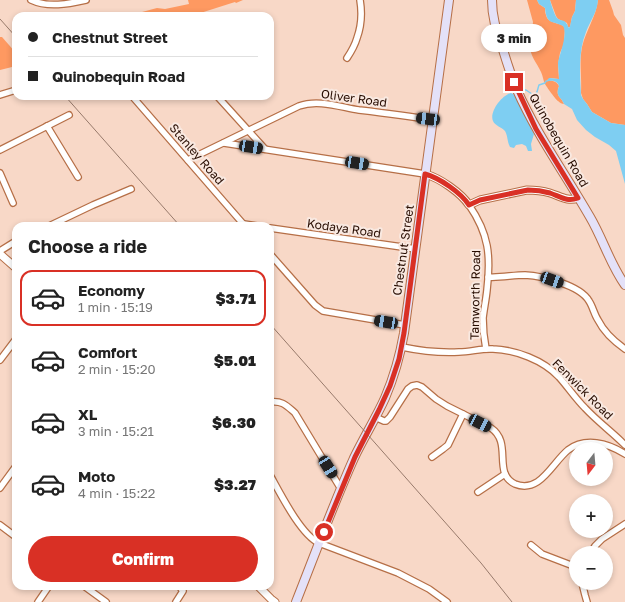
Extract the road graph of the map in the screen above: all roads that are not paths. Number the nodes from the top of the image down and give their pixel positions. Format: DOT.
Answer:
graph roads {
  1 [pos="31,0"];
  2 [pos="85,0"];
  3 [pos="360,0"];
  4 [pos="449,0"];
  5 [pos="492,0"];
  6 [pos="39,2"];
  7 [pos="347,58"];
  8 [pos="12,92"];
  9 [pos="0,96"];
  10 [pos="136,100"];
  11 [pos="221,100"];
  12 [pos="69,115"];
  13 [pos="433,120"];
  14 [pos="47,126"];
  15 [pos="248,131"];
  16 [pos="224,143"];
  17 [pos="265,149"];
  18 [pos="0,150"];
  19 [pos="188,160"];
  20 [pos="0,172"];
  21 [pos="425,174"];
  22 [pos="78,177"];
  23 [pos="132,189"];
  24 [pos="578,198"];
  25 [pos="13,202"];
  26 [pos="469,205"];
  27 [pos="57,222"];
  28 [pos="242,222"];
  29 [pos="274,229"];
  30 [pos="12,244"];
  31 [pos="416,249"];
  32 [pos="0,251"];
  33 [pos="0,254"];
  34 [pos="274,259"];
  35 [pos="12,264"];
  36 [pos="488,277"];
  37 [pos="625,285"];
  38 [pos="405,325"];
  39 [pos="12,344"];
  40 [pos="402,347"];
  41 [pos="486,349"];
  42 [pos="625,349"];
  43 [pos="0,360"];
  44 [pos="274,402"];
  45 [pos="463,414"];
  46 [pos="375,417"];
  47 [pos="625,445"];
  48 [pos="625,454"];
  49 [pos="432,457"];
  50 [pos="12,472"];
  51 [pos="505,474"];
  52 [pos="274,482"];
  53 [pos="0,488"];
  54 [pos="341,489"];
  55 [pos="478,492"];
  56 [pos="625,524"];
  57 [pos="0,525"];
  58 [pos="12,534"];
  59 [pos="319,544"];
  60 [pos="531,545"];
  61 [pos="595,546"];
  62 [pos="569,564"];
  63 [pos="46,590"];
  64 [pos="90,590"];
  65 [pos="182,590"];
  66 [pos="262,590"];
  67 [pos="584,590"];
  68 [pos="38,602"];
  69 [pos="106,602"];
  70 [pos="176,602"];
  71 [pos="275,602"];
  72 [pos="296,602"];
  73 [pos="447,602"];
  74 [pos="587,602"];
  1 -- 6 [label="street"];
  2 -- 6 [label="street"];
  3 -- 7 [label="street"];
  4 -- 13 [label="main road, Chestnut Street"];
  5 -- 24 [label="main road, Quinobequin Road"];
  8 -- 9 [label="street"];
  10 -- 19 [label="street, Stanley Road"];
  11 -- 15 [label="street"];
  12 -- 14 [label="street"];
  13 -- 15 [label="street, Oliver Road"];
  13 -- 21 [label="main road, Chestnut Street"];
  14 -- 18 [label="street"];
  14 -- 22 [label="street"];
  15 -- 16 [label="street, Oliver Road"];
  15 -- 17 [label="street"];
  16 -- 17 [label="street"];
  16 -- 19 [label="street, Oliver Road"];
  17 -- 21 [label="street"];
  19 -- 28 [label="street, Stanley Road"];
  20 -- 25 [label="street"];
  21 -- 26 [label="street, Tamworth Road"];
  21 -- 31 [label="main road, Chestnut Street"];
  23 -- 27 [label="street"];
  24 -- 26 [label="street"];
  24 -- 37 [label="main road, Quinobequin Road"];
  26 -- 36 [label="street, Tamworth Road"];
  29 -- 31 [label="street, Kodaya Road"];
  30 -- 32 [label="street"];
  31 -- 38 [label="main road, Chestnut Street"];
  33 -- 35 [label="street"];
  34 -- 38 [label="street"];
  36 -- 41 [label="street, Tamworth Road"];
  36 -- 42 [label="street"];
  38 -- 40 [label="main road, Chestnut Street"];
  39 -- 43 [label="street"];
  40 -- 41 [label="street, Fenwick Road"];
  40 -- 46 [label="main road, Chestnut Street"];
  41 -- 47 [label="street, Fenwick Road"];
  44 -- 54 [label="street"];
  45 -- 46 [label="street"];
  45 -- 49 [label="street"];
  45 -- 51 [label="street"];
  46 -- 54 [label="main road, Chestnut Street"];
  48 -- 51 [label="street"];
  50 -- 53 [label="street"];
  51 -- 55 [label="street"];
  52 -- 59 [label="street"];
  54 -- 59 [label="main road, Chestnut Street"];
  56 -- 61 [label="street"];
  57 -- 58 [label="street"];
  59 -- 72 [label="main road, Chestnut Street"];
  59 -- 73 [label="street"];
  60 -- 62 [label="street"];
  63 -- 68 [label="street"];
  64 -- 69 [label="street"];
  65 -- 70 [label="street"];
  66 -- 71 [label="street"];
  67 -- 74 [label="street"];
}
